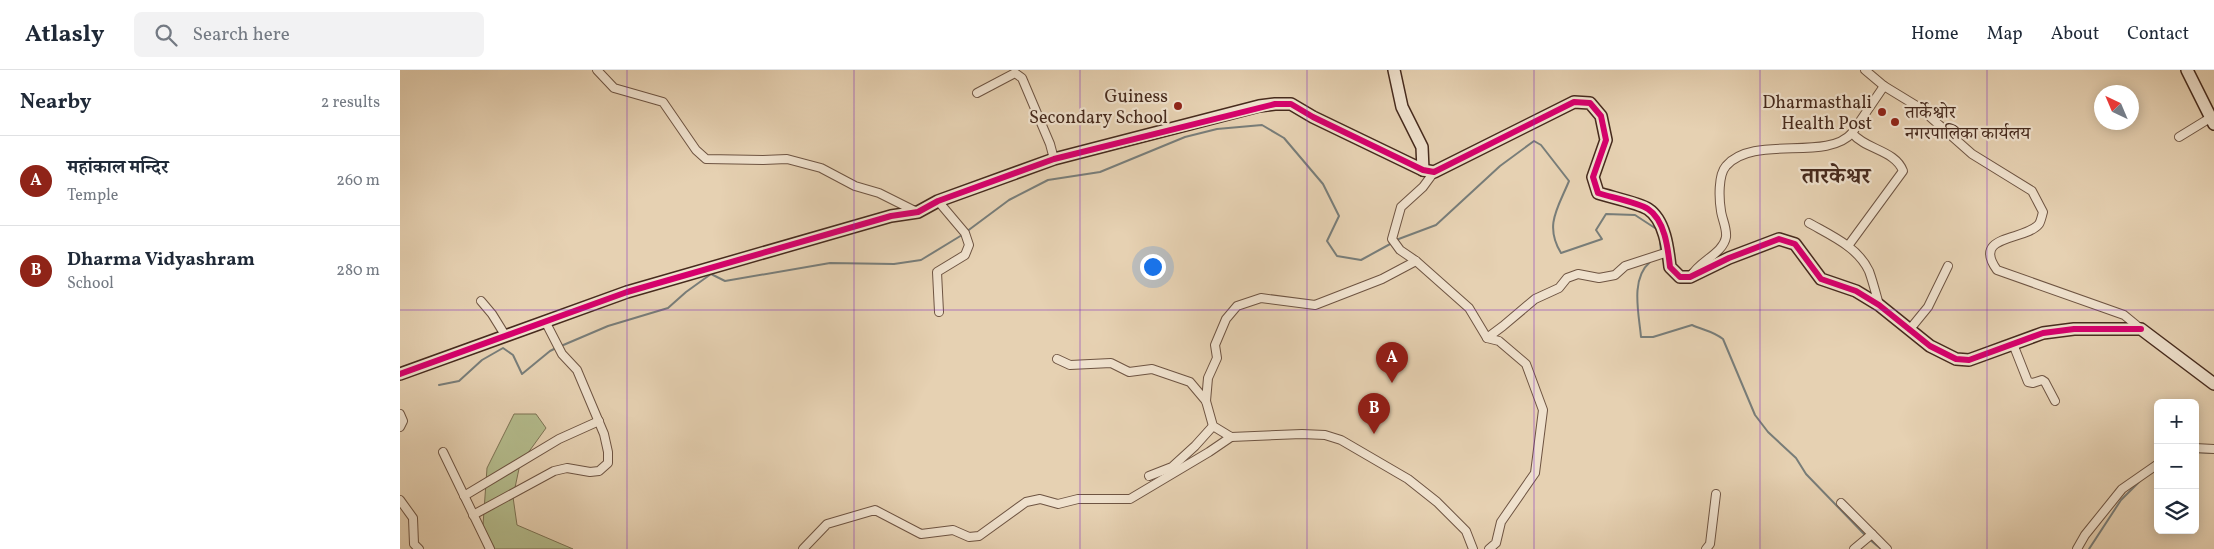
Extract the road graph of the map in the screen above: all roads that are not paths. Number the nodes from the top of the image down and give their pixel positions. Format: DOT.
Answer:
graph roads {
  1 [pos="598,70"];
  2 [pos="1394,70"];
  3 [pos="1865,70"];
  4 [pos="2187,70"];
  5 [pos="1884,86"];
  6 [pos="977,93"];
  7 [pos="2212,117"];
  8 [pos="1852,133"];
  9 [pos="2179,137"];
  10 [pos="1054,159"];
  11 [pos="1429,171"];
  12 [pos="938,201"];
  13 [pos="918,212"];
  14 [pos="1809,223"];
  15 [pos="1848,246"];
  16 [pos="1665,253"];
  17 [pos="1416,261"];
  18 [pos="1948,266"];
  19 [pos="1690,277"];
  20 [pos="481,301"];
  21 [pos="1879,305"];
  22 [pos="939,312"];
  23 [pos="545,321"];
  24 [pos="1910,329"];
  25 [pos="2141,329"];
  26 [pos="505,335"];
  27 [pos="1486,338"];
  28 [pos="2013,344"];
  29 [pos="1057,359"];
  30 [pos="400,374"];
  31 [pos="2214,384"];
  32 [pos="1206,401"];
  33 [pos="2055,401"];
  34 [pos="400,414"];
  35 [pos="599,422"];
  36 [pos="1212,426"];
  37 [pos="400,427"];
  38 [pos="1231,437"];
  39 [pos="2199,448"];
  40 [pos="2214,449"];
  41 [pos="443,452"];
  42 [pos="2154,467"];
  43 [pos="1149,476"];
  44 [pos="1716,494"];
  45 [pos="464,496"];
  46 [pos="400,500"];
  47 [pos="1840,503"];
  48 [pos="473,515"];
  49 [pos="1872,534"];
  50 [pos="418,549"];
  51 [pos="490,549"];
  52 [pos="803,549"];
  53 [pos="1474,549"];
  54 [pos="1489,549"];
  55 [pos="1706,549"];
  56 [pos="1854,549"];
  57 [pos="1887,549"];
  58 [pos="2077,549"];
  1 -- 13 [label="street"];
  2 -- 11 [label="street"];
  3 -- 5 [label="street"];
  4 -- 7 [label="street"];
  5 -- 8 [label="street"];
  5 -- 25 [label="street"];
  6 -- 10 [label="street"];
  7 -- 9 [label="street"];
  8 -- 15 [label="street"];
  8 -- 19 [label="street"];
  10 -- 11 [label="street"];
  10 -- 12 [label="street"];
  11 -- 16 [label="street"];
  11 -- 17 [label="street"];
  12 -- 13 [label="street"];
  12 -- 22 [label="street"];
  13 -- 23 [label="street"];
  14 -- 15 [label="street"];
  15 -- 21 [label="street"];
  16 -- 19 [label="street"];
  16 -- 27 [label="street"];
  17 -- 27 [label="street"];
  17 -- 32 [label="street"];
  18 -- 24 [label="street"];
  19 -- 21 [label="street"];
  20 -- 26 [label="street"];
  21 -- 24 [label="street"];
  23 -- 26 [label="street"];
  23 -- 35 [label="street"];
  24 -- 28 [label="street"];
  25 -- 28 [label="street"];
  25 -- 31 [label="street"];
  26 -- 30 [label="street"];
  27 -- 54 [label="street"];
  28 -- 33 [label="street"];
  29 -- 32 [label="street"];
  32 -- 36 [label="street"];
  34 -- 37 [label="street"];
  35 -- 45 [label="street"];
  35 -- 48 [label="street"];
  36 -- 38 [label="street"];
  36 -- 43 [label="street"];
  38 -- 52 [label="street"];
  38 -- 53 [label="street"];
  39 -- 40 [label="street"];
  41 -- 45 [label="street"];
  42 -- 58 [label="street"];
  44 -- 55 [label="street"];
  45 -- 48 [label="street"];
  46 -- 50 [label="street"];
  47 -- 49 [label="street"];
  48 -- 51 [label="street"];
  49 -- 56 [label="street"];
  49 -- 57 [label="street"];
}
